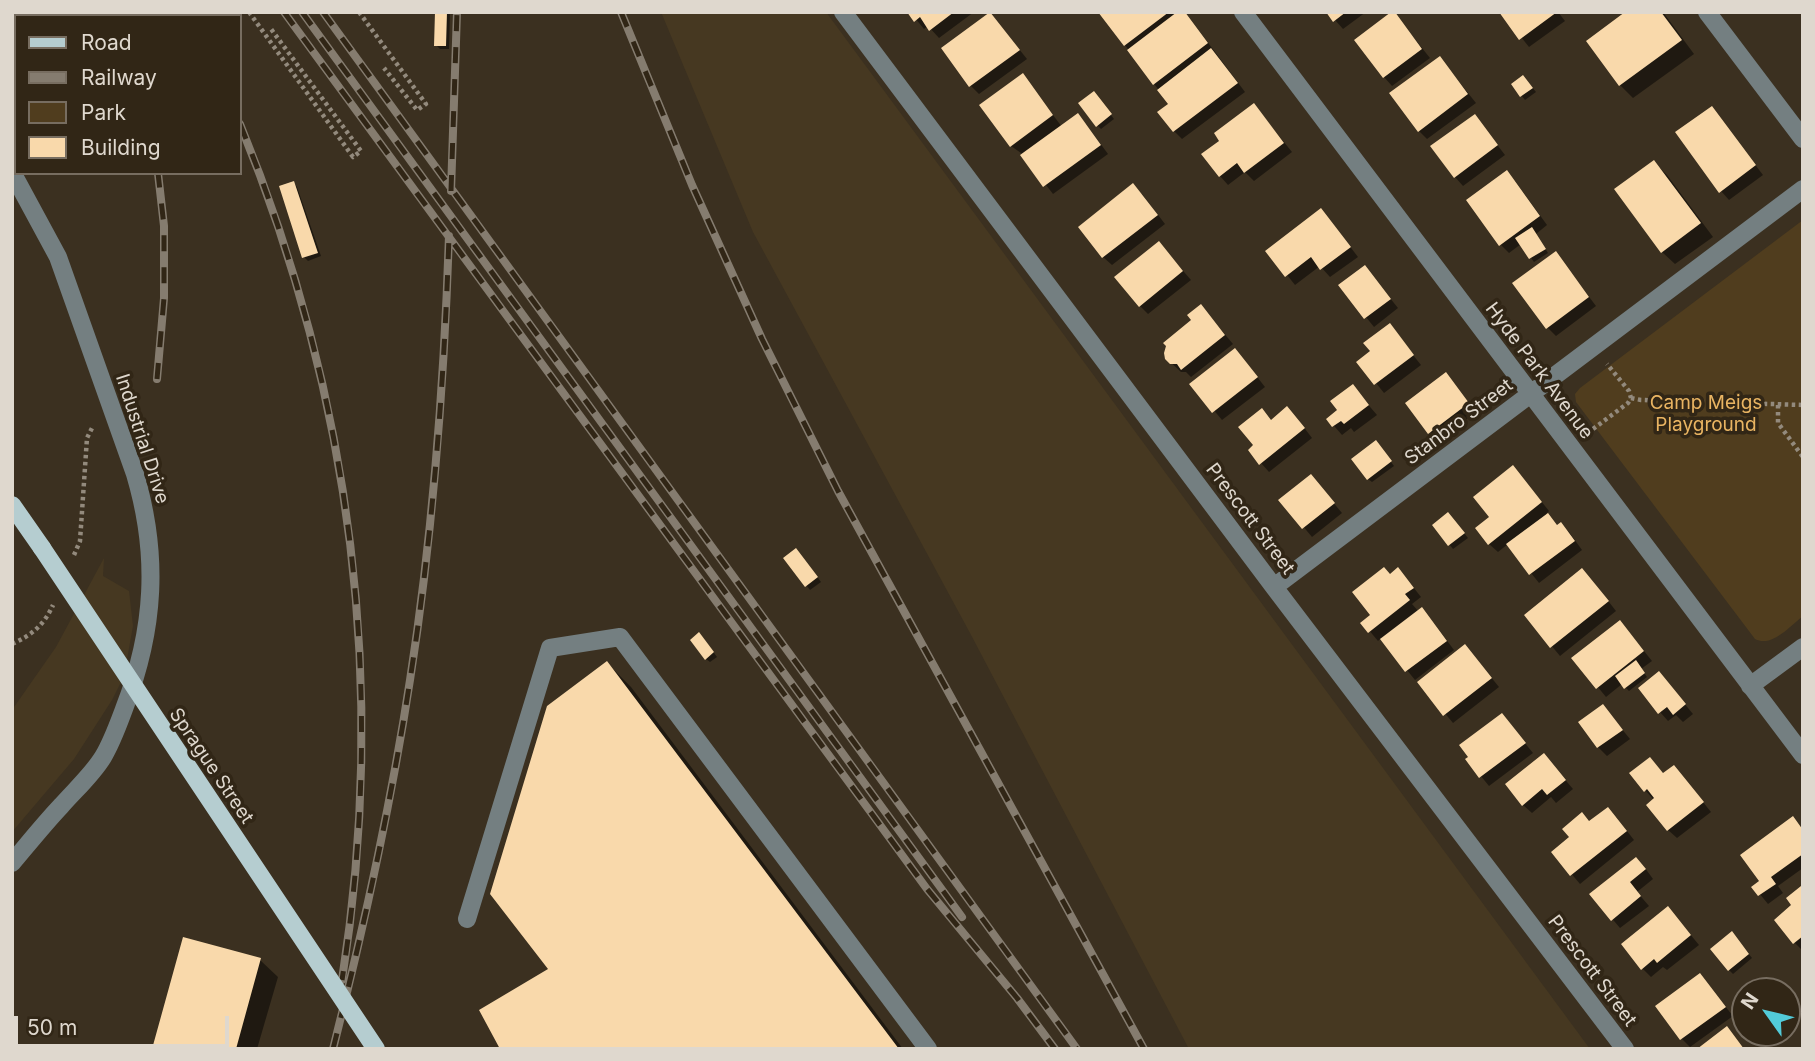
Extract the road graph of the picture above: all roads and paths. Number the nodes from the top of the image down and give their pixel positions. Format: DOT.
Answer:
graph roads {
  1 [pos="248,12"];
  2 [pos="359,12"];
  3 [pos="844,12"];
  4 [pos="1243,12"];
  5 [pos="1707,12"];
  6 [pos="271,29"];
  7 [pos="384,68"];
  8 [pos="1803,139"];
  9 [pos="12,172"];
  10 [pos="1803,189"];
  11 [pos="1607,364"];
  12 [pos="1531,394"];
  13 [pos="1631,398"];
  14 [pos="107,399"];
  15 [pos="1778,405"];
  16 [pos="1803,405"];
  17 [pos="1593,429"];
  18 [pos="1803,457"];
  19 [pos="12,505"];
  20 [pos="69,566"];
  21 [pos="1274,587"];
  22 [pos="53,605"];
  23 [pos="12,644"];
  24 [pos="1803,648"];
  25 [pos="1750,686"];
  26 [pos="1803,755"];
  27 [pos="12,863"];
  28 [pos="467,919"];
  29 [pos="376,1049"];
  30 [pos="928,1049"];
  31 [pos="1625,1049"];
  1 -- 6 [label="path"];
  2 -- 7 [label="path"];
  3 -- 21 [label="street, Prescott Street"];
  4 -- 12 [label="street, Hyde Park Avenue"];
  5 -- 8 [label="street"];
  9 -- 14 [label="street, Industrial Drive"];
  10 -- 12 [label="street, Stanbro Street"];
  11 -- 13 [label="path"];
  12 -- 21 [label="street, Stanbro Street"];
  12 -- 25 [label="street, Hyde Park Avenue"];
  13 -- 15 [label="path"];
  13 -- 17 [label="path"];
  14 -- 20 [label="path"];
  14 -- 27 [label="street, Industrial Drive"];
  15 -- 16 [label="path"];
  15 -- 18 [label="path"];
  19 -- 29 [label="main road, Sprague Street, bridge"];
  21 -- 31 [label="street, Prescott Street"];
  22 -- 23 [label="path"];
  24 -- 25 [label="street"];
  25 -- 26 [label="street, Hyde Park Avenue"];
  28 -- 30 [label="street"];
}
